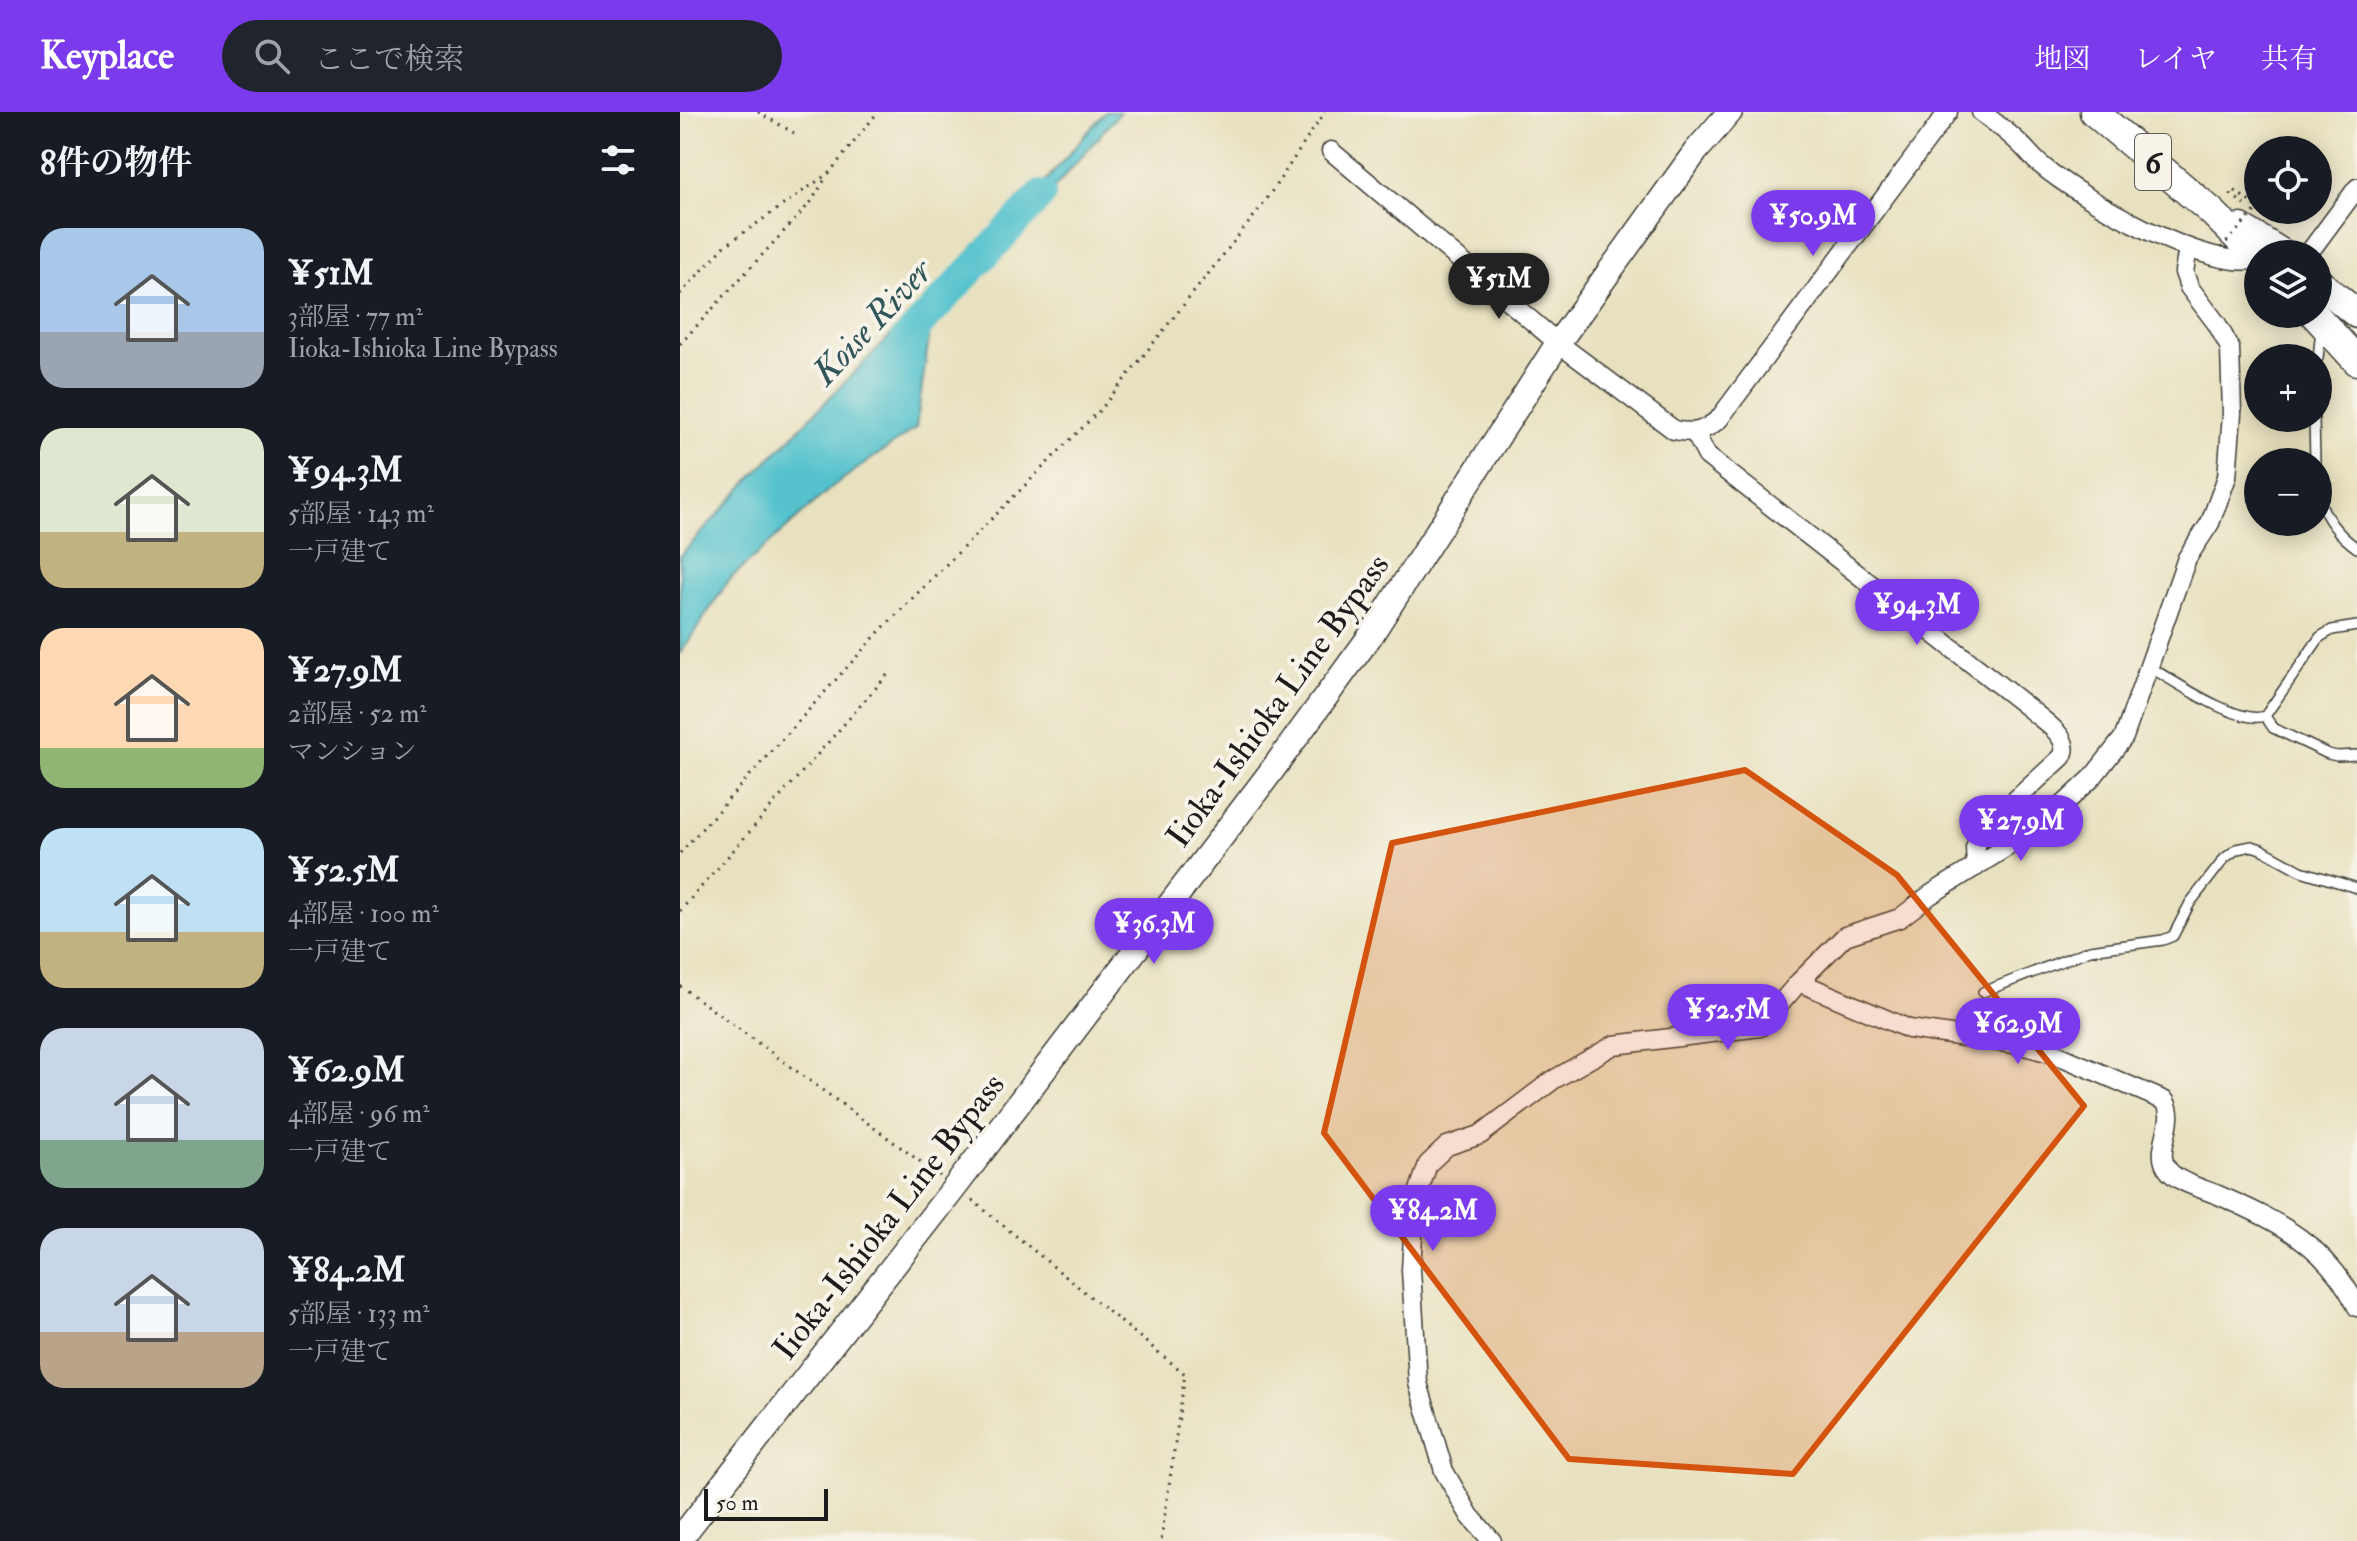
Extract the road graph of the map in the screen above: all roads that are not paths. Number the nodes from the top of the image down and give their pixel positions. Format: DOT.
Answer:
graph roads {
  1 [pos="1730,112"];
  2 [pos="1948,112"];
  3 [pos="1981,112"];
  4 [pos="2094,112"];
  5 [pos="1331,151"];
  6 [pos="2357,188"];
  7 [pos="2249,240"];
  8 [pos="2318,240"];
  9 [pos="2188,248"];
  10 [pos="2244,260"];
  11 [pos="2332,294"];
  12 [pos="2357,314"];
  13 [pos="2327,328"];
  14 [pos="1558,343"];
  15 [pos="2357,361"];
  16 [pos="1695,433"];
  17 [pos="2332,525"];
  18 [pos="2357,548"];
  19 [pos="2357,626"];
  20 [pos="2148,666"];
  21 [pos="2265,716"];
  22 [pos="2357,755"];
  23 [pos="1976,867"];
  24 [pos="2357,888"];
  25 [pos="1799,982"];
  26 [pos="1983,992"];
  27 [pos="2351,1279"];
  28 [pos="2357,1307"];
  29 [pos="680,1539"];
  30 [pos="1492,1541"];
  1 -- 14 [label="main road, Iioka-Ishioka Line Bypass"];
  2 -- 16 [label="street"];
  3 -- 9 [label="street"];
  4 -- 7 [label="highway, 6"];
  5 -- 14 [label="street"];
  6 -- 8 [label="street"];
  9 -- 10 [label="street"];
  9 -- 20 [label="street"];
  11 -- 12 [label="highway"];
  13 -- 15 [label="highway"];
  14 -- 16 [label="street"];
  14 -- 29 [label="main road, Iioka-Ishioka Line Bypass"];
  16 -- 23 [label="street"];
  17 -- 18 [label="lane"];
  19 -- 21 [label="lane"];
  20 -- 21 [label="lane"];
  20 -- 23 [label="street"];
  21 -- 22 [label="lane"];
  23 -- 25 [label="street"];
  24 -- 26 [label="lane"];
  25 -- 27 [label="street"];
  25 -- 30 [label="street"];
  27 -- 28 [label="street"];
}
